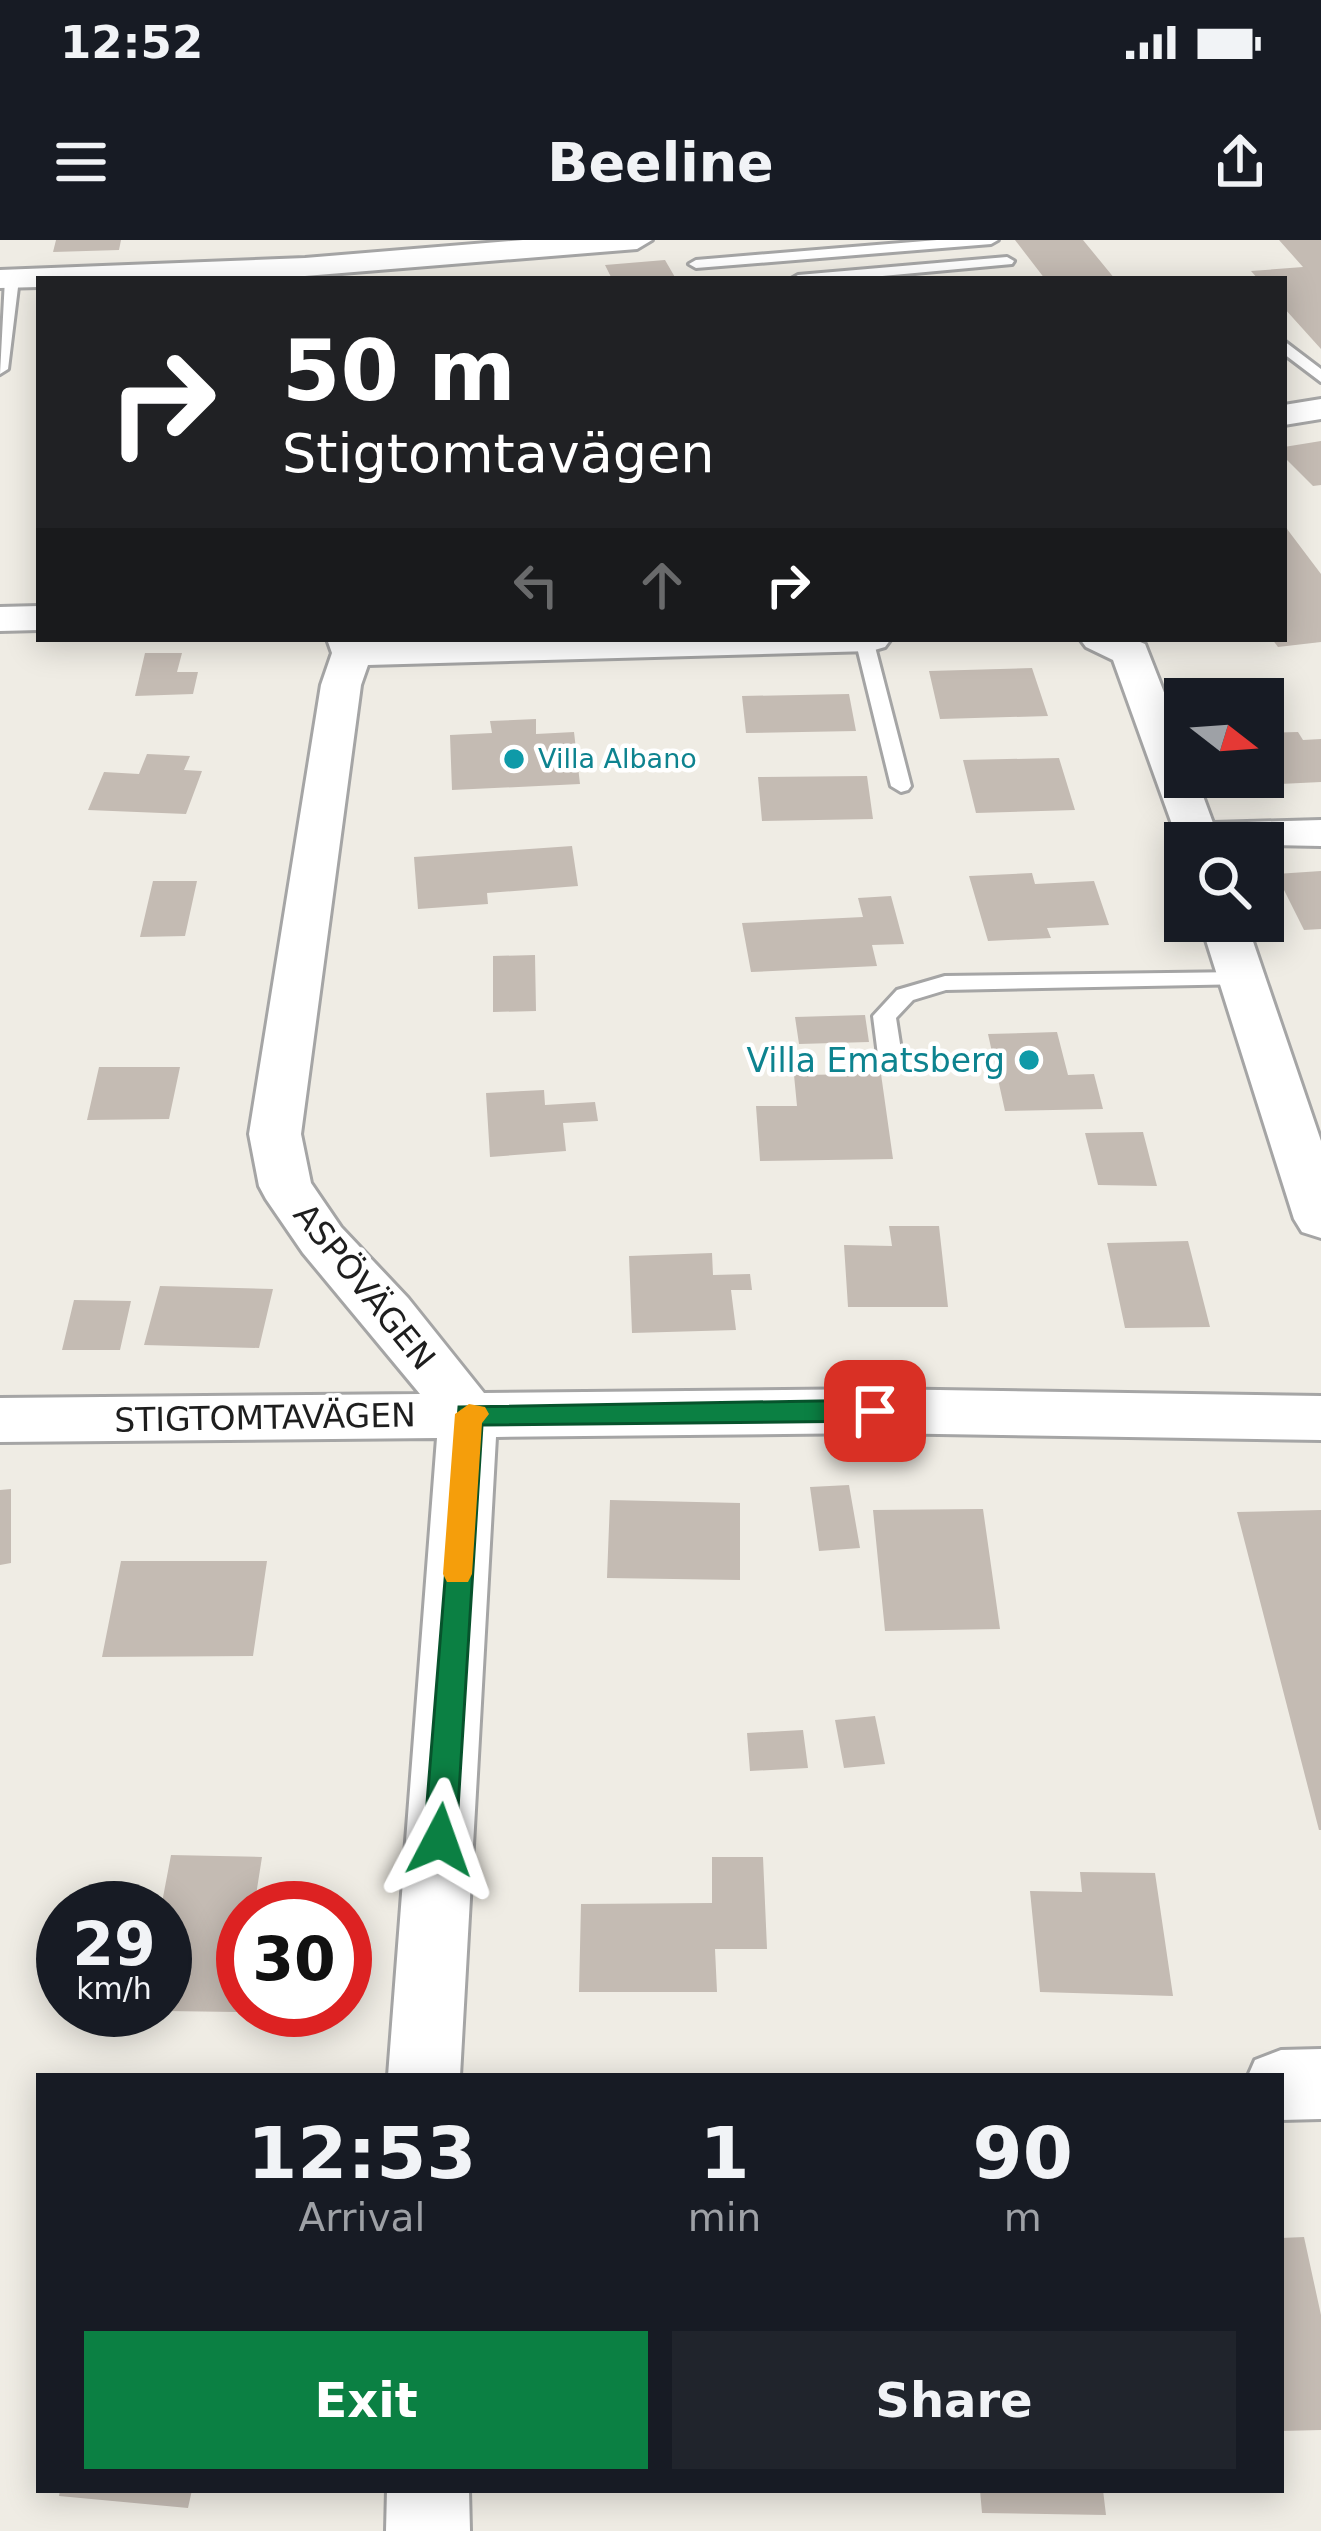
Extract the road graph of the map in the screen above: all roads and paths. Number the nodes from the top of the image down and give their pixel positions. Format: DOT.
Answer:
graph roads {
  1 [pos="637,240"];
  2 [pos="992,240"];
  3 [pos="1007,261"];
  4 [pos="304,262"];
  5 [pos="696,265"];
  6 [pos="59,276"];
  7 [pos="833,276"];
  8 [pos="1020,276"];
  9 [pos="36,277"];
  10 [pos="6,279"];
  11 [pos="1287,349"];
  12 [pos="0,369"];
  13 [pos="1321,377"];
  14 [pos="1321,409"];
  15 [pos="1287,415"];
  16 [pos="0,619"];
  17 [pos="36,619"];
  18 [pos="645,642"];
  19 [pos="868,642"];
  20 [pos="1107,642"];
  21 [pos="350,646"];
  22 [pos="901,786"];
  23 [pos="1191,822"];
  24 [pos="1321,833"];
  25 [pos="1284,835"];
  26 [pos="1230,942"];
  27 [pos="1242,979"];
  28 [pos="891,1063"];
  29 [pos="1321,1219"];
  30 [pos="469,1414"];
  31 [pos="1321,1418"];
  32 [pos="0,1420"];
  33 [pos="424,2073"];
  34 [pos="1321,2084"];
  35 [pos="1284,2085"];
  36 [pos="428,2493"];
  37 [pos="428,2531"];
  1 -- 4 [label="street"];
  2 -- 3 [label="lane"];
  2 -- 5 [label="lane"];
  3 -- 7 [label="lane"];
  3 -- 8 [label="lane"];
  4 -- 6 [label="street"];
  9 -- 10 [label="street"];
  10 -- 12 [label="lane"];
  11 -- 13 [label="lane"];
  14 -- 15 [label="street"];
  16 -- 17 [label="street"];
  18 -- 21 [label="street"];
  19 -- 22 [label="lane"];
  20 -- 23 [label="street"];
  21 -- 30 [label="street, ASPÖVÄGEN"];
  24 -- 25 [label="street"];
  26 -- 27 [label="street"];
  27 -- 28 [label="lane"];
  27 -- 29 [label="street"];
  30 -- 31 [label="street, STIGTOMTAVÄGEN"];
  30 -- 32 [label="street, STIGTOMTAVÄGEN"];
  30 -- 33 [label="street"];
  34 -- 35 [label="street"];
  36 -- 37 [label="street"];
}
